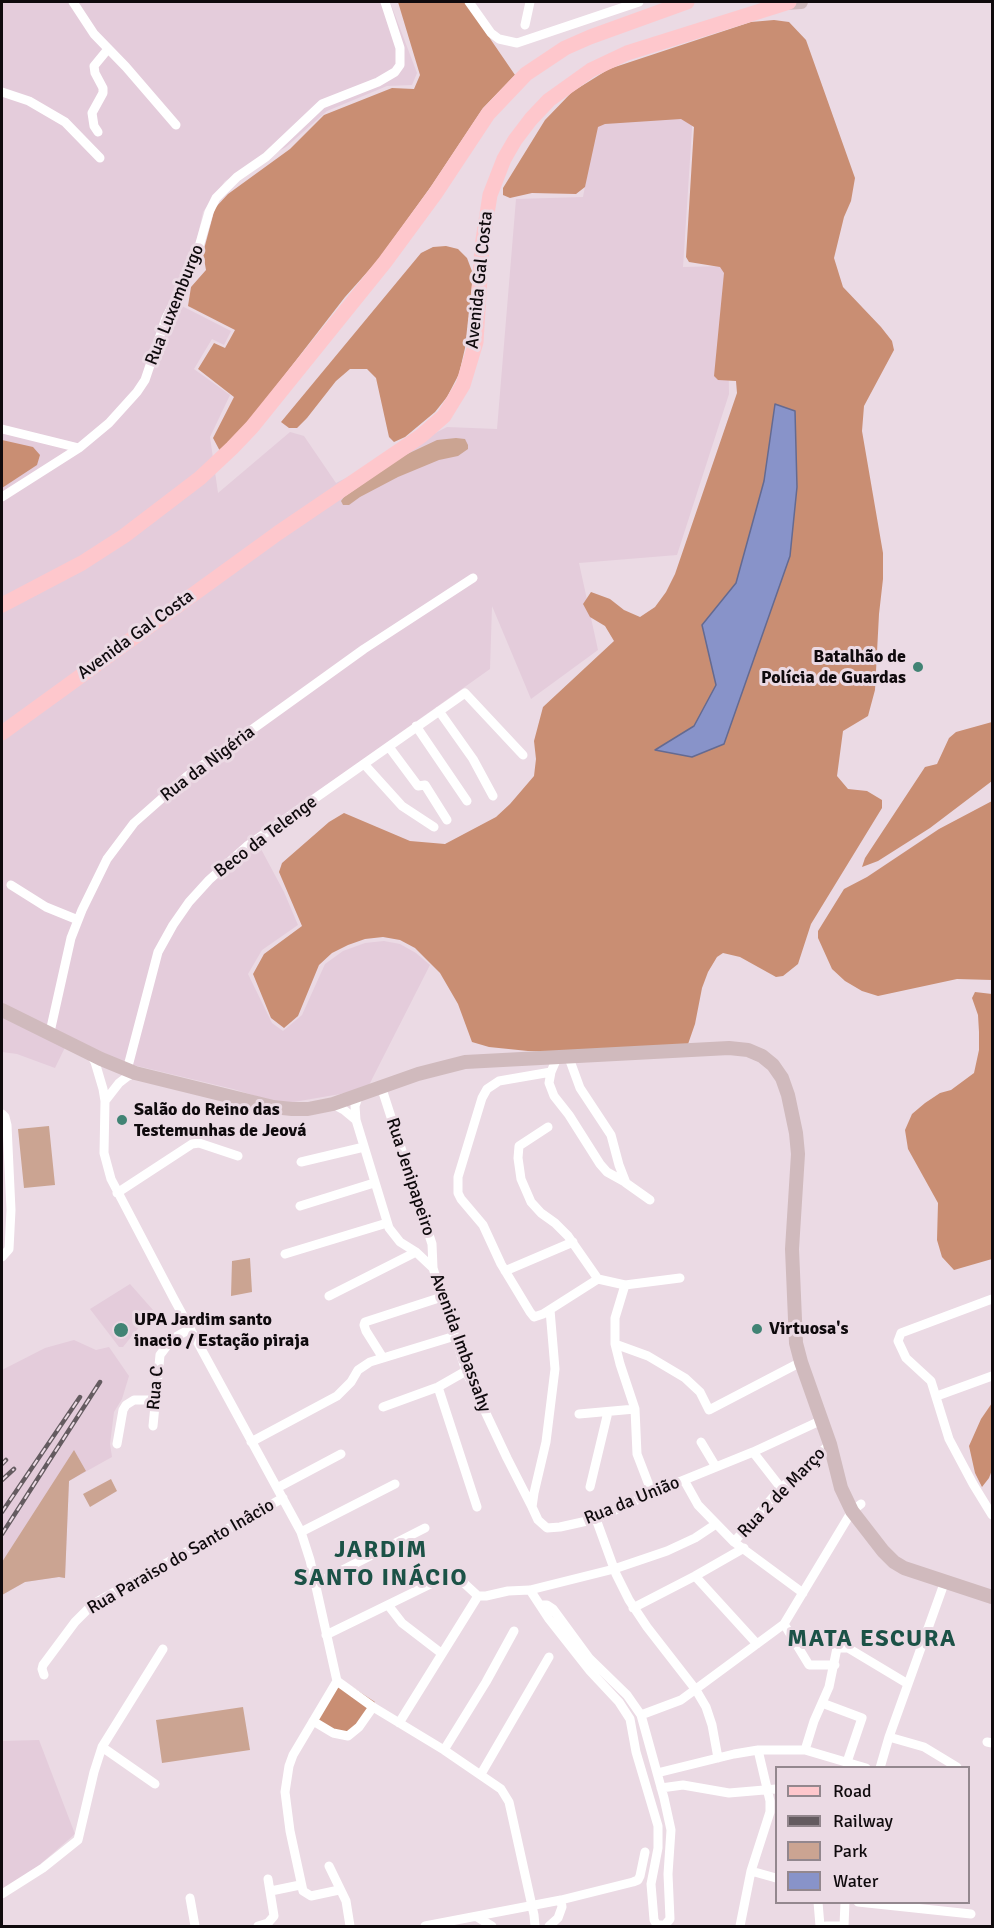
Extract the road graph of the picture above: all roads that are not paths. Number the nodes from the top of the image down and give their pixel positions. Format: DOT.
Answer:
graph roads {
  1 [pos="73,2"];
  2 [pos="385,2"];
  3 [pos="469,2"];
  4 [pos="530,2"];
  5 [pos="639,2"];
  6 [pos="687,2"];
  7 [pos="787,2"];
  8 [pos="801,2"];
  9 [pos="525,25"];
  10 [pos="108,49"];
  11 [pos="2,93"];
  12 [pos="176,125"];
  13 [pos="98,132"];
  14 [pos="100,158"];
  15 [pos="2,429"];
  16 [pos="79,447"];
  17 [pos="2,497"];
  18 [pos="473,578"];
  19 [pos="2,605"];
  20 [pos="439,711"];
  21 [pos="416,726"];
  22 [pos="2,733"];
  23 [pos="389,747"];
  24 [pos="523,755"];
  25 [pos="364,765"];
  26 [pos="494,796"];
  27 [pos="467,801"];
  28 [pos="447,820"];
  29 [pos="434,827"];
  30 [pos="11,885"];
  31 [pos="78,920"];
  32 [pos="2,1010"];
  33 [pos="50,1032"];
  34 [pos="90,1053"];
  35 [pos="563,1058"];
  36 [pos="131,1071"];
  37 [pos="550,1072"];
  38 [pos="381,1086"];
  39 [pos="359,1094"];
  40 [pos="105,1101"];
  41 [pos="333,1104"];
  42 [pos="2,1114"];
  43 [pos="356,1120"];
  44 [pos="548,1128"];
  45 [pos="364,1147"];
  46 [pos="238,1156"];
  47 [pos="5,1161"];
  48 [pos="301,1162"];
  49 [pos="626,1183"];
  50 [pos="374,1184"];
  51 [pos="117,1193"];
  52 [pos="651,1200"];
  53 [pos="300,1206"];
  54 [pos="6,1210"];
  55 [pos="387,1223"];
  56 [pos="573,1242"];
  57 [pos="416,1252"];
  58 [pos="285,1254"];
  59 [pos="2,1257"];
  60 [pos="433,1268"];
  61 [pos="505,1272"];
  62 [pos="680,1278"];
  63 [pos="598,1279"];
  64 [pos="625,1285"];
  65 [pos="329,1296"];
  66 [pos="442,1298"];
  67 [pos="993,1299"];
  68 [pos="550,1310"];
  69 [pos="190,1329"];
  70 [pos="455,1336"];
  71 [pos="615,1344"];
  72 [pos="383,1358"];
  73 [pos="801,1362"];
  74 [pos="466,1371"];
  75 [pos="993,1376"];
  76 [pos="438,1387"];
  77 [pos="937,1396"];
  78 [pos="155,1400"];
  79 [pos="383,1407"];
  80 [pos="635,1409"];
  81 [pos="608,1412"];
  82 [pos="579,1414"];
  83 [pos="822,1420"];
  84 [pos="153,1426"];
  85 [pos="251,1442"];
  86 [pos="701,1442"];
  87 [pos="117,1444"];
  88 [pos="830,1444"];
  89 [pos="753,1452"];
  90 [pos="341,1454"];
  91 [pos="716,1467"];
  92 [pos="684,1480"];
  93 [pos="395,1484"];
  94 [pos="590,1487"];
  95 [pos="277,1488"];
  96 [pos="781,1488"];
  97 [pos="652,1493"];
  98 [pos="283,1498"];
  99 [pos="477,1507"];
  100 [pos="532,1507"];
  101 [pos="856,1508"];
  102 [pos="993,1515"];
  103 [pos="596,1519"];
  104 [pos="716,1524"];
  105 [pos="425,1528"];
  106 [pos="301,1532"];
  107 [pos="734,1542"];
  108 [pos="744,1548"];
  109 [pos="614,1569"];
  110 [pos="695,1576"];
  111 [pos="945,1581"];
  112 [pos="315,1584"];
  113 [pos="530,1590"];
  114 [pos="803,1593"];
  115 [pos="478,1596"];
  116 [pos="993,1597"];
  117 [pos="388,1605"];
  118 [pos="540,1605"];
  119 [pos="633,1608"];
  120 [pos="784,1624"];
  121 [pos="514,1631"];
  122 [pos="326,1635"];
  123 [pos="757,1644"];
  124 [pos="163,1648"];
  125 [pos="441,1653"];
  126 [pos="549,1657"];
  127 [pos="835,1665"];
  128 [pos="44,1675"];
  129 [pos="337,1681"];
  130 [pos="908,1684"];
  131 [pos="696,1690"];
  132 [pos="822,1703"];
  133 [pos="373,1707"];
  134 [pos="641,1715"];
  135 [pos="313,1721"];
  136 [pos="399,1723"];
  137 [pos="889,1737"];
  138 [pos="102,1747"];
  139 [pos="444,1750"];
  140 [pos="758,1750"];
  141 [pos="805,1750"];
  142 [pos="718,1758"];
  143 [pos="847,1762"];
  144 [pos="862,1766"];
  145 [pos="880,1766"];
  146 [pos="955,1766"];
  147 [pos="657,1773"];
  148 [pos="481,1774"];
  149 [pos="155,1784"];
  150 [pos="661,1788"];
  151 [pos="772,1789"];
  152 [pos="645,1852"];
  153 [pos="329,1866"];
  154 [pos="751,1871"];
  155 [pos="775,1877"];
  156 [pos="268,1879"];
  157 [pos="300,1885"];
  158 [pos="339,1890"];
  159 [pos="271,1891"];
  160 [pos="2,1894"];
  161 [pos="190,1898"];
  162 [pos="561,1900"];
  163 [pos="818,1904"];
  164 [pos="845,1904"];
  165 [pos="877,1904"];
  166 [pos="532,1906"];
  167 [pos="971,1914"];
  168 [pos="477,1917"];
  169 [pos="195,1926"];
  170 [pos="258,1926"];
  171 [pos="350,1926"];
  172 [pos="425,1926"];
  173 [pos="492,1926"];
  174 [pos="535,1926"];
  175 [pos="549,1926"];
  176 [pos="657,1926"];
  177 [pos="740,1926"];
  178 [pos="820,1926"];
  179 [pos="826,1926"];
  180 [pos="844,1926"];
  1 -- 10 [label="street"];
  2 -- 16 [label="street, Rua Luxemburgo"];
  3 -- 5 [label="street"];
  4 -- 9 [label="street"];
  6 -- 19 [label="main road"];
  7 -- 8 [label="main road, Avenida Gal Costa"];
  7 -- 22 [label="main road, Avenida Gal Costa"];
  10 -- 12 [label="street"];
  10 -- 13 [label="street"];
  11 -- 14 [label="street"];
  15 -- 16 [label="street"];
  16 -- 17 [label="street, Rua Luxemburgo"];
  18 -- 31 [label="street, Rua da Nigéria"];
  20 -- 21 [label="street, Beco da Telenge"];
  20 -- 24 [label="street, Beco da Telenge"];
  20 -- 26 [label="street"];
  21 -- 23 [label="street, Beco da Telenge"];
  21 -- 27 [label="street"];
  23 -- 25 [label="street, Beco da Telenge"];
  23 -- 28 [label="street"];
  25 -- 29 [label="street"];
  25 -- 36 [label="street, Beco da Telenge"];
  30 -- 31 [label="street"];
  31 -- 33 [label="street, Rua da Nigéria"];
  32 -- 33 [label="main road"];
  33 -- 34 [label="main road"];
  34 -- 36 [label="main road"];
  34 -- 40 [label="street"];
  35 -- 37 [label="street"];
  35 -- 38 [label="main road"];
  35 -- 49 [label="street"];
  35 -- 73 [label="main road"];
  36 -- 40 [label="street"];
  36 -- 41 [label="main road"];
  37 -- 49 [label="street"];
  37 -- 61 [label="street"];
  38 -- 39 [label="main road"];
  38 -- 60 [label="street, Rua Jenipapeiro"];
  39 -- 41 [label="main road"];
  39 -- 43 [label="street, Avenida Imbassahy"];
  40 -- 51 [label="street"];
  41 -- 43 [label="street"];
  42 -- 47 [label="street"];
  43 -- 45 [label="street, Avenida Imbassahy"];
  44 -- 56 [label="street"];
  45 -- 48 [label="street"];
  45 -- 50 [label="street, Avenida Imbassahy"];
  46 -- 51 [label="street"];
  47 -- 54 [label="street"];
  49 -- 52 [label="street"];
  50 -- 53 [label="street"];
  50 -- 55 [label="street, Avenida Imbassahy"];
  51 -- 69 [label="street"];
  54 -- 59 [label="street"];
  55 -- 57 [label="street, Avenida Imbassahy"];
  55 -- 58 [label="street"];
  56 -- 61 [label="street"];
  56 -- 63 [label="street"];
  57 -- 60 [label="street, Avenida Imbassahy"];
  57 -- 65 [label="street"];
  60 -- 66 [label="street, Avenida Imbassahy"];
  61 -- 68 [label="street"];
  62 -- 64 [label="street"];
  63 -- 64 [label="street"];
  63 -- 68 [label="street"];
  64 -- 71 [label="street"];
  66 -- 70 [label="street, Avenida Imbassahy"];
  66 -- 72 [label="street"];
  67 -- 77 [label="street"];
  68 -- 100 [label="street"];
  69 -- 78 [label="street, Rua C"];
  69 -- 85 [label="street"];
  70 -- 72 [label="street"];
  70 -- 74 [label="street, Avenida Imbassahy"];
  71 -- 73 [label="street"];
  71 -- 80 [label="street"];
  72 -- 85 [label="street"];
  73 -- 83 [label="main road"];
  74 -- 76 [label="street"];
  74 -- 100 [label="street, Avenida Imbassahy"];
  75 -- 77 [label="street"];
  76 -- 79 [label="street"];
  76 -- 99 [label="street"];
  77 -- 102 [label="street"];
  78 -- 84 [label="street, Rua C"];
  78 -- 87 [label="street"];
  80 -- 81 [label="street"];
  80 -- 97 [label="street"];
  81 -- 82 [label="street"];
  81 -- 94 [label="street"];
  83 -- 88 [label="main road"];
  83 -- 89 [label="street, Rua da União"];
  85 -- 95 [label="street"];
  86 -- 91 [label="street"];
  88 -- 96 [label="street, Rua 2 de Março"];
  88 -- 101 [label="main road"];
  89 -- 91 [label="street, Rua da União"];
  89 -- 96 [label="street"];
  90 -- 95 [label="street"];
  91 -- 92 [label="street, Rua da União"];
  92 -- 97 [label="street, Rua da União"];
  92 -- 104 [label="street"];
  93 -- 106 [label="street"];
  95 -- 98 [label="street"];
  96 -- 107 [label="street, Rua 2 de Março"];
  97 -- 103 [label="street, Rua da União"];
  98 -- 106 [label="street"];
  98 -- 128 [label="street, Rua Paraiso do Santo Inâcio"];
  100 -- 103 [label="street, Rua da União"];
  101 -- 111 [label="main road"];
  101 -- 114 [label="street"];
  103 -- 109 [label="street"];
  104 -- 107 [label="street"];
  104 -- 109 [label="street"];
  105 -- 112 [label="street"];
  106 -- 112 [label="street"];
  107 -- 108 [label="street"];
  108 -- 110 [label="street, Rua 2 de Março"];
  108 -- 114 [label="street"];
  109 -- 113 [label="street"];
  109 -- 119 [label="street"];
  110 -- 119 [label="street, Rua 2 de Março"];
  110 -- 123 [label="street"];
  111 -- 116 [label="main road"];
  111 -- 130 [label="street"];
  112 -- 122 [label="street"];
  113 -- 115 [label="street"];
  113 -- 118 [label="street"];
  114 -- 120 [label="street"];
  115 -- 117 [label="street"];
  115 -- 125 [label="street"];
  117 -- 122 [label="street"];
  117 -- 125 [label="street"];
  118 -- 134 [label="street"];
  118 -- 176 [label="street"];
  119 -- 131 [label="street"];
  120 -- 123 [label="street"];
  120 -- 127 [label="street"];
  121 -- 139 [label="street"];
  122 -- 129 [label="street"];
  123 -- 131 [label="street"];
  124 -- 138 [label="street"];
  125 -- 136 [label="street"];
  126 -- 148 [label="street"];
  127 -- 130 [label="street"];
  127 -- 132 [label="street"];
  129 -- 133 [label="street"];
  129 -- 135 [label="street"];
  130 -- 137 [label="street"];
  131 -- 134 [label="street"];
  131 -- 142 [label="street"];
  132 -- 141 [label="street"];
  132 -- 143 [label="street"];
  133 -- 135 [label="street"];
  133 -- 136 [label="street"];
  134 -- 147 [label="street"];
  135 -- 157 [label="street"];
  136 -- 139 [label="street"];
  137 -- 145 [label="street"];
  137 -- 146 [label="street"];
  138 -- 149 [label="street"];
  138 -- 160 [label="street"];
  139 -- 148 [label="street"];
  140 -- 141 [label="street"];
  140 -- 142 [label="street"];
  140 -- 151 [label="street"];
  141 -- 143 [label="street"];
  142 -- 147 [label="street"];
  143 -- 144 [label="street"];
  147 -- 150 [label="street"];
  148 -- 166 [label="street"];
  150 -- 151 [label="street"];
  150 -- 176 [label="street"];
  151 -- 154 [label="street"];
  152 -- 162 [label="street"];
  153 -- 158 [label="street"];
  154 -- 155 [label="street"];
  154 -- 177 [label="street"];
  156 -- 159 [label="street"];
  157 -- 158 [label="street"];
  157 -- 159 [label="street"];
  158 -- 171 [label="street"];
  159 -- 170 [label="street"];
  161 -- 169 [label="street"];
  162 -- 166 [label="street"];
  162 -- 175 [label="street"];
  163 -- 178 [label="street"];
  164 -- 180 [label="street"];
  165 -- 167 [label="street"];
  166 -- 168 [label="street"];
  166 -- 174 [label="street"];
  168 -- 172 [label="street"];
  168 -- 173 [label="street"];
  179 -- 180 [label="street"];
}
